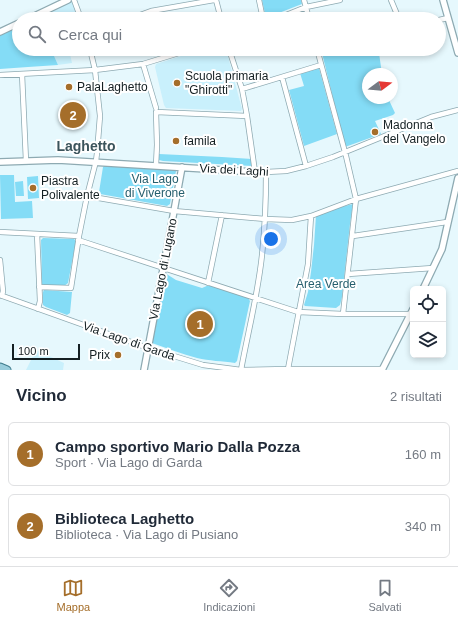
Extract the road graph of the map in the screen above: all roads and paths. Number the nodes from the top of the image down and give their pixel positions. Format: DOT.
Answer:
graph roads {
  1 [pos="68,0"];
  2 [pos="74,0"];
  3 [pos="215,0"];
  4 [pos="259,0"];
  5 [pos="304,0"];
  6 [pos="340,0"];
  7 [pos="392,0"];
  8 [pos="443,0"];
  9 [pos="306,7"];
  10 [pos="43,12"];
  11 [pos="78,12"];
  12 [pos="148,12"];
  13 [pos="219,12"];
  14 [pos="262,12"];
  15 [pos="294,12"];
  16 [pos="307,12"];
  17 [pos="396,12"];
  18 [pos="448,18"];
  19 [pos="12,27"];
  20 [pos="0,32"];
  21 [pos="458,53"];
  22 [pos="92,56"];
  23 [pos="169,56"];
  24 [pos="232,56"];
  25 [pos="318,56"];
  26 [pos="143,64"];
  27 [pos="320,65"];
  28 [pos="95,70"];
  29 [pos="22,74"];
  30 [pos="0,75"];
  31 [pos="282,77"];
  32 [pos="242,89"];
  33 [pos="156,110"];
  34 [pos="458,110"];
  35 [pos="247,116"];
  36 [pos="345,152"];
  37 [pos="26,161"];
  38 [pos="96,161"];
  39 [pos="0,162"];
  40 [pos="156,165"];
  41 [pos="306,166"];
  42 [pos="182,167"];
  43 [pos="458,171"];
  44 [pos="255,172"];
  45 [pos="266,172"];
  46 [pos="458,178"];
  47 [pos="87,196"];
  48 [pos="356,199"];
  49 [pos="174,211"];
  50 [pos="222,215"];
  51 [pos="311,216"];
  52 [pos="265,219"];
  53 [pos="448,222"];
  54 [pos="0,232"];
  55 [pos="37,234"];
  56 [pos="353,236"];
  57 [pos="79,238"];
  58 [pos="0,260"];
  59 [pos="163,268"];
  60 [pos="433,268"];
  61 [pos="348,274"];
  62 [pos="208,283"];
  63 [pos="424,286"];
  64 [pos="39,287"];
  65 [pos="1,296"];
  66 [pos="255,298"];
  67 [pos="38,309"];
  68 [pos="298,312"];
  69 [pos="410,312"];
  70 [pos="343,314"];
  71 [pos="410,316"];
  72 [pos="148,348"];
  73 [pos="0,367"];
  74 [pos="287,369"];
  75 [pos="7,370"];
  76 [pos="144,370"];
  77 [pos="240,370"];
  78 [pos="252,370"];
  79 [pos="320,370"];
  80 [pos="352,370"];
  81 [pos="382,370"];
  1 -- 10 [label="street"];
  2 -- 11 [label="street"];
  3 -- 12 [label="street"];
  3 -- 13 [label="street"];
  4 -- 14 [label="street"];
  5 -- 9 [label="street"];
  6 -- 9 [label="street"];
  7 -- 17 [label="street"];
  8 -- 18 [label="street"];
  9 -- 15 [label="street"];
  9 -- 16 [label="street"];
  18 -- 21 [label="street"];
  19 -- 20 [label="street"];
  22 -- 28 [label="street"];
  23 -- 26 [label="street"];
  24 -- 32 [label="street"];
  25 -- 27 [label="street"];
  26 -- 28 [label="street"];
  26 -- 33 [label="street"];
  27 -- 31 [label="street"];
  27 -- 36 [label="street"];
  28 -- 29 [label="street"];
  28 -- 38 [label="street"];
  29 -- 30 [label="street"];
  29 -- 37 [label="street"];
  31 -- 32 [label="street"];
  31 -- 41 [label="street"];
  32 -- 35 [label="street"];
  33 -- 35 [label="street"];
  33 -- 40 [label="street"];
  34 -- 36 [label="street, Via dei Laghi"];
  35 -- 44 [label="street"];
  36 -- 41 [label="street, Via dei Laghi"];
  36 -- 48 [label="street"];
  37 -- 38 [label="street, Via dei Laghi"];
  37 -- 39 [label="street, Via dei Laghi"];
  38 -- 40 [label="street, Via dei Laghi"];
  38 -- 47 [label="street"];
  40 -- 42 [label="street, Via dei Laghi"];
  41 -- 45 [label="street, Via dei Laghi"];
  42 -- 44 [label="street, Via dei Laghi"];
  42 -- 49 [label="street, Via Lago di Lugano"];
  43 -- 48 [label="street"];
  44 -- 45 [label="street, Via dei Laghi"];
  45 -- 52 [label="street"];
  46 -- 53 [label="street"];
  47 -- 49 [label="street"];
  47 -- 57 [label="street"];
  48 -- 51 [label="street"];
  48 -- 56 [label="street"];
  49 -- 50 [label="street"];
  49 -- 59 [label="street, Via Lago di Lugano"];
  50 -- 52 [label="street"];
  50 -- 62 [label="street"];
  51 -- 52 [label="street"];
  51 -- 68 [label="street"];
  52 -- 66 [label="street"];
  53 -- 56 [label="street"];
  53 -- 60 [label="street"];
  54 -- 55 [label="street"];
  55 -- 57 [label="street"];
  55 -- 64 [label="street"];
  56 -- 61 [label="street"];
  57 -- 59 [label="street"];
  57 -- 64 [label="street"];
  58 -- 65 [label="street"];
  59 -- 62 [label="street"];
  59 -- 72 [label="street, Via Lago di Lugano"];
  60 -- 61 [label="street"];
  60 -- 63 [label="street"];
  61 -- 70 [label="street"];
  62 -- 66 [label="street"];
  64 -- 67 [label="street"];
  65 -- 67 [label="street, Via Lago di Garda"];
  66 -- 68 [label="street"];
  66 -- 77 [label="street"];
  67 -- 72 [label="street, Via Lago di Garda"];
  68 -- 70 [label="street"];
  68 -- 74 [label="street"];
  69 -- 70 [label="street"];
  71 -- 81 [label="street"];
  72 -- 76 [label="street, Via Lago di Lugano"];
  72 -- 77 [label="street, Via Lago di Garda"];
  73 -- 75 [label="main road"];
  74 -- 78 [label="street, Via Lago di Garda"];
  74 -- 79 [label="street, Via Lago di Garda"];
  77 -- 78 [label="street, Via Lago di Garda"];
  79 -- 80 [label="street, Via Lago di Garda"];
  80 -- 81 [label="street, Via Lago di Garda"];
}
